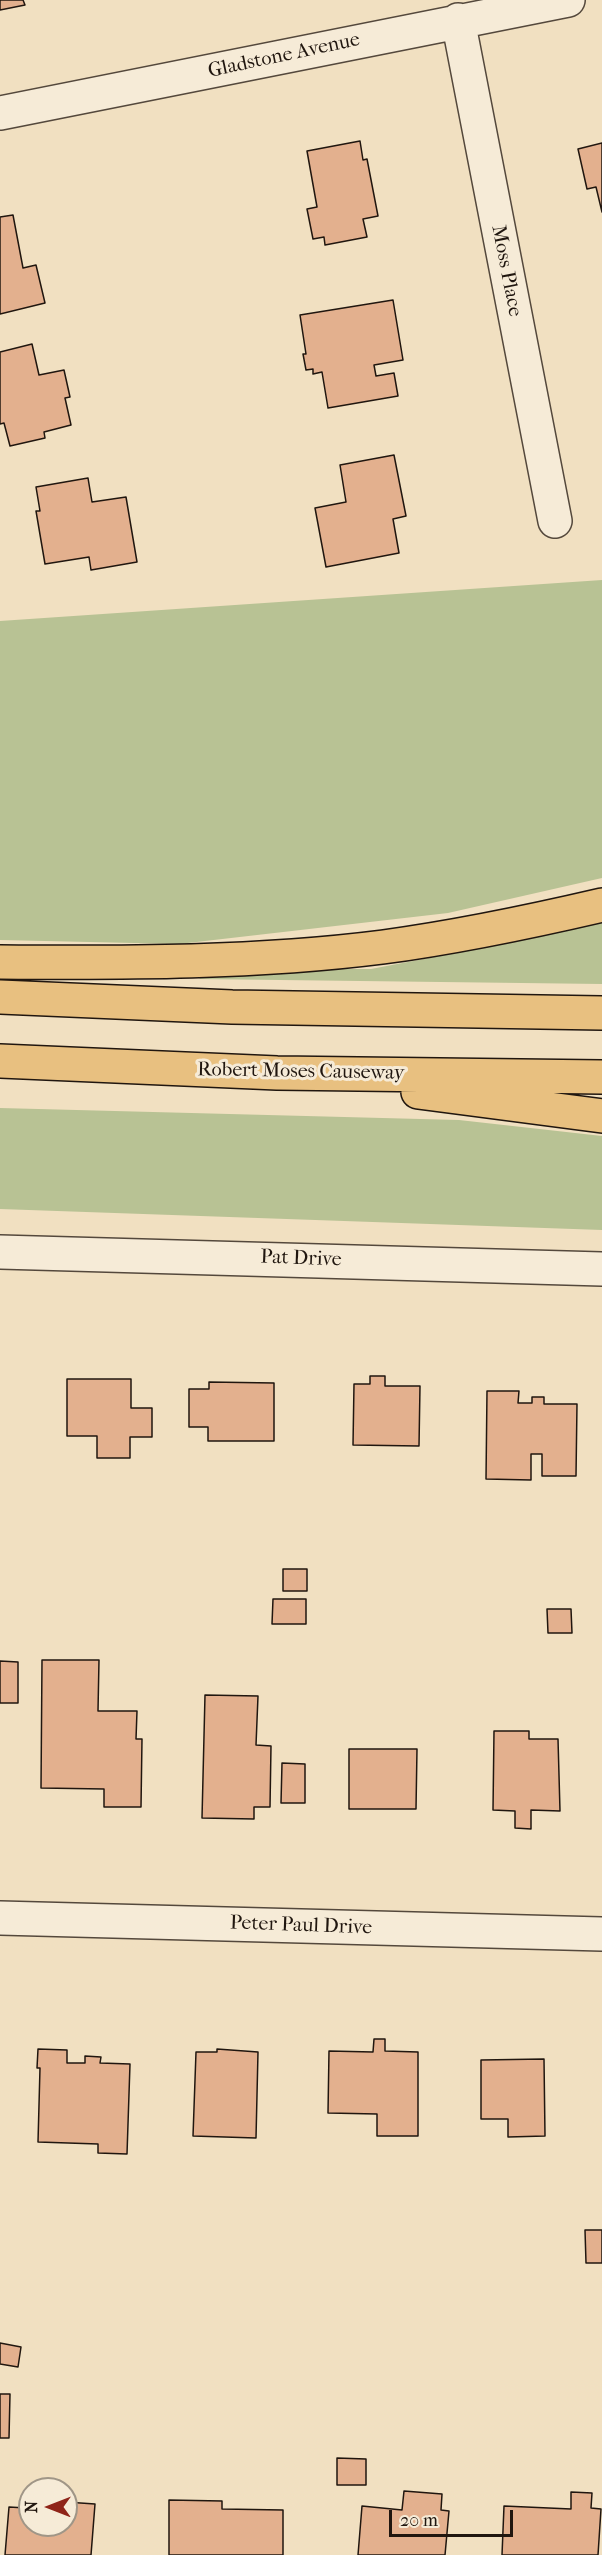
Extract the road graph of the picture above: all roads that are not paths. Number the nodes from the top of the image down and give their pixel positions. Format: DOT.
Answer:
graph roads {
  1 [pos="568,0"];
  2 [pos="458,20"];
  3 [pos="0,113"];
  4 [pos="555,521"];
  5 [pos="602,905"];
  6 [pos="0,962"];
  7 [pos="0,997"];
  8 [pos="602,1013"];
  9 [pos="0,1061"];
  10 [pos="277,1073"];
  11 [pos="602,1077"];
  12 [pos="602,1116"];
  13 [pos="0,1252"];
  14 [pos="602,1269"];
  15 [pos="0,1918"];
  16 [pos="602,1934"];
  1 -- 2 [label="street, Gladstone Avenue"];
  2 -- 3 [label="street, Gladstone Avenue"];
  2 -- 4 [label="street, Moss Place"];
  5 -- 6 [label="highway"];
  7 -- 8 [label="highway"];
  9 -- 10 [label="highway, Robert Moses Causeway"];
  10 -- 11 [label="highway, Robert Moses Causeway"];
  10 -- 12 [label="highway"];
  13 -- 14 [label="street, Pat Drive"];
  15 -- 16 [label="street, Peter Paul Drive"];
}
